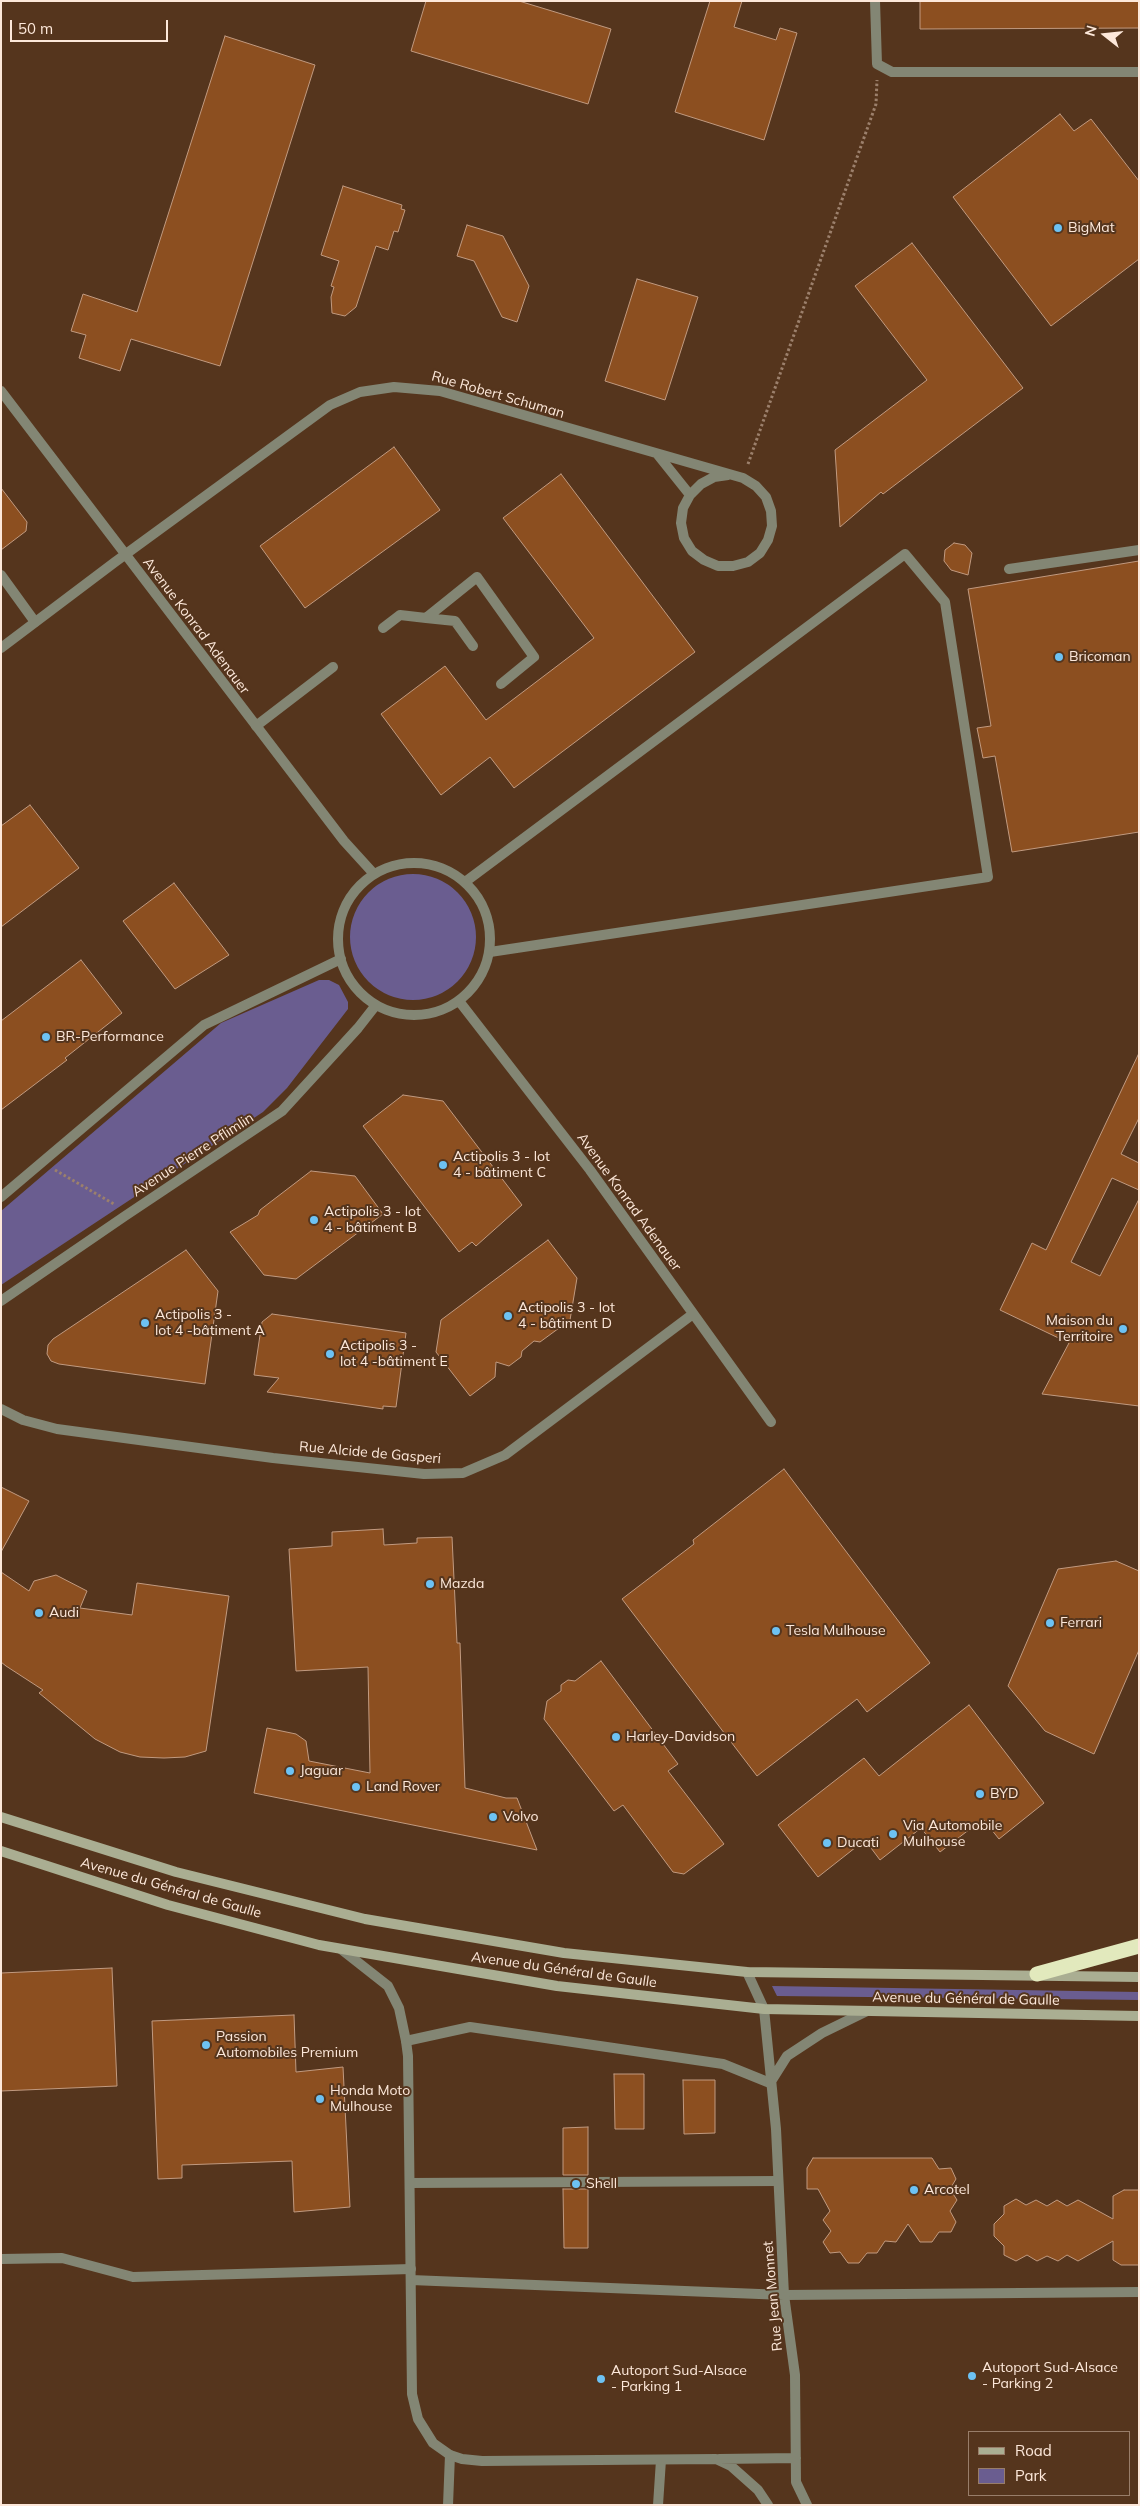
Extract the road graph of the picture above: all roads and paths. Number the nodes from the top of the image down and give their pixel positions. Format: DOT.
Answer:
graph roads {
  1 [pos="875,1"];
  2 [pos="877,64"];
  3 [pos="1139,72"];
  4 [pos="1,390"];
  5 [pos="658,455"];
  6 [pos="728,476"];
  7 [pos="743,478"];
  8 [pos="690,494"];
  9 [pos="1139,550"];
  10 [pos="125,554"];
  11 [pos="1009,569"];
  12 [pos="1,575"];
  13 [pos="426,618"];
  14 [pos="35,622"];
  15 [pos="383,628"];
  16 [pos="473,646"];
  17 [pos="1,648"];
  18 [pos="332,666"];
  19 [pos="501,684"];
  20 [pos="256,726"];
  21 [pos="374,874"];
  22 [pos="465,882"];
  23 [pos="490,952"];
  24 [pos="341,959"];
  25 [pos="459,1001"];
  26 [pos="376,1005"];
  27 [pos="46,1159"];
  28 [pos="1,1197"];
  29 [pos="125,1216"];
  30 [pos="1,1301"];
  31 [pos="692,1314"];
  32 [pos="1,1408"];
  33 [pos="772,1422"];
  34 [pos="1,1817"];
  35 [pos="1,1851"];
  36 [pos="1139,1946"];
  37 [pos="341,1949"];
  38 [pos="747,1972"];
  39 [pos="1037,1974"];
  40 [pos="1139,1977"];
  41 [pos="764,2008"];
  42 [pos="867,2010"];
  43 [pos="1139,2016"];
  44 [pos="406,2041"];
  45 [pos="770,2083"];
  46 [pos="778,2181"];
  47 [pos="410,2183"];
  48 [pos="1,2259"];
  49 [pos="411,2275"];
  50 [pos="1139,2292"];
  51 [pos="784,2295"];
  52 [pos="450,2455"];
  53 [pos="796,2458"];
  54 [pos="716,2459"];
  55 [pos="661,2460"];
  56 [pos="448,2505"];
  57 [pos="658,2505"];
  58 [pos="768,2505"];
  59 [pos="807,2505"];
  1 -- 2 [label="street"];
  2 -- 3 [label="street"];
  2 -- 7 [label="path"];
  4 -- 10 [label="street, Avenue Konrad Adenauer"];
  5 -- 6 [label="street, Rue Robert Schuman"];
  5 -- 8 [label="street"];
  5 -- 10 [label="street, Rue Robert Schuman"];
  6 -- 7 [label="street, Rue Robert Schuman"];
  6 -- 8 [label="street, Rue Robert Schuman"];
  7 -- 8 [label="street"];
  9 -- 11 [label="street"];
  10 -- 14 [label="street, Rue Robert Schuman"];
  10 -- 20 [label="street, Avenue Konrad Adenauer"];
  12 -- 14 [label="street"];
  13 -- 15 [label="street"];
  13 -- 16 [label="street"];
  13 -- 19 [label="street"];
  14 -- 17 [label="street, Rue Robert Schuman"];
  18 -- 20 [label="street"];
  20 -- 21 [label="street, Avenue Konrad Adenauer"];
  21 -- 22 [label="street"];
  21 -- 24 [label="street"];
  22 -- 23 [label="street"];
  22 -- 23 [label="street"];
  23 -- 25 [label="street"];
  24 -- 26 [label="street"];
  24 -- 27 [label="street"];
  25 -- 26 [label="street"];
  25 -- 31 [label="street, Avenue Konrad Adenauer"];
  26 -- 29 [label="street, Avenue Pierre Pflimlin"];
  27 -- 28 [label="street"];
  27 -- 29 [label="path"];
  29 -- 30 [label="street, Avenue Pierre Pflimlin"];
  31 -- 32 [label="street, Rue Alcide de Gasperi"];
  31 -- 33 [label="street, Avenue Konrad Adenauer"];
  34 -- 38 [label="main road, Avenue du Général de Gaulle"];
  35 -- 37 [label="main road, Avenue du Général de Gaulle"];
  36 -- 39 [label="highway"];
  37 -- 41 [label="main road, Avenue du Général de Gaulle"];
  37 -- 44 [label="street"];
  38 -- 39 [label="main road, Avenue du Général de Gaulle"];
  38 -- 41 [label="street, Rue Jean Monnet"];
  39 -- 40 [label="main road, Avenue du Général de Gaulle"];
  41 -- 42 [label="main road, Avenue du Général de Gaulle"];
  41 -- 45 [label="street, Rue Jean Monnet"];
  42 -- 43 [label="main road, Avenue du Général de Gaulle"];
  42 -- 45 [label="street"];
  44 -- 45 [label="street"];
  44 -- 47 [label="street"];
  45 -- 46 [label="street, Rue Jean Monnet"];
  46 -- 47 [label="street"];
  46 -- 51 [label="street, Rue Jean Monnet"];
  47 -- 49 [label="street"];
  48 -- 49 [label="street"];
  49 -- 51 [label="street"];
  49 -- 52 [label="street"];
  50 -- 51 [label="street"];
  51 -- 53 [label="street, Rue Jean Monnet"];
  52 -- 55 [label="street"];
  52 -- 56 [label="street"];
  53 -- 54 [label="street"];
  53 -- 59 [label="street, Rue Jean Monnet"];
  54 -- 55 [label="street"];
  54 -- 58 [label="street"];
  55 -- 57 [label="street"];
}
